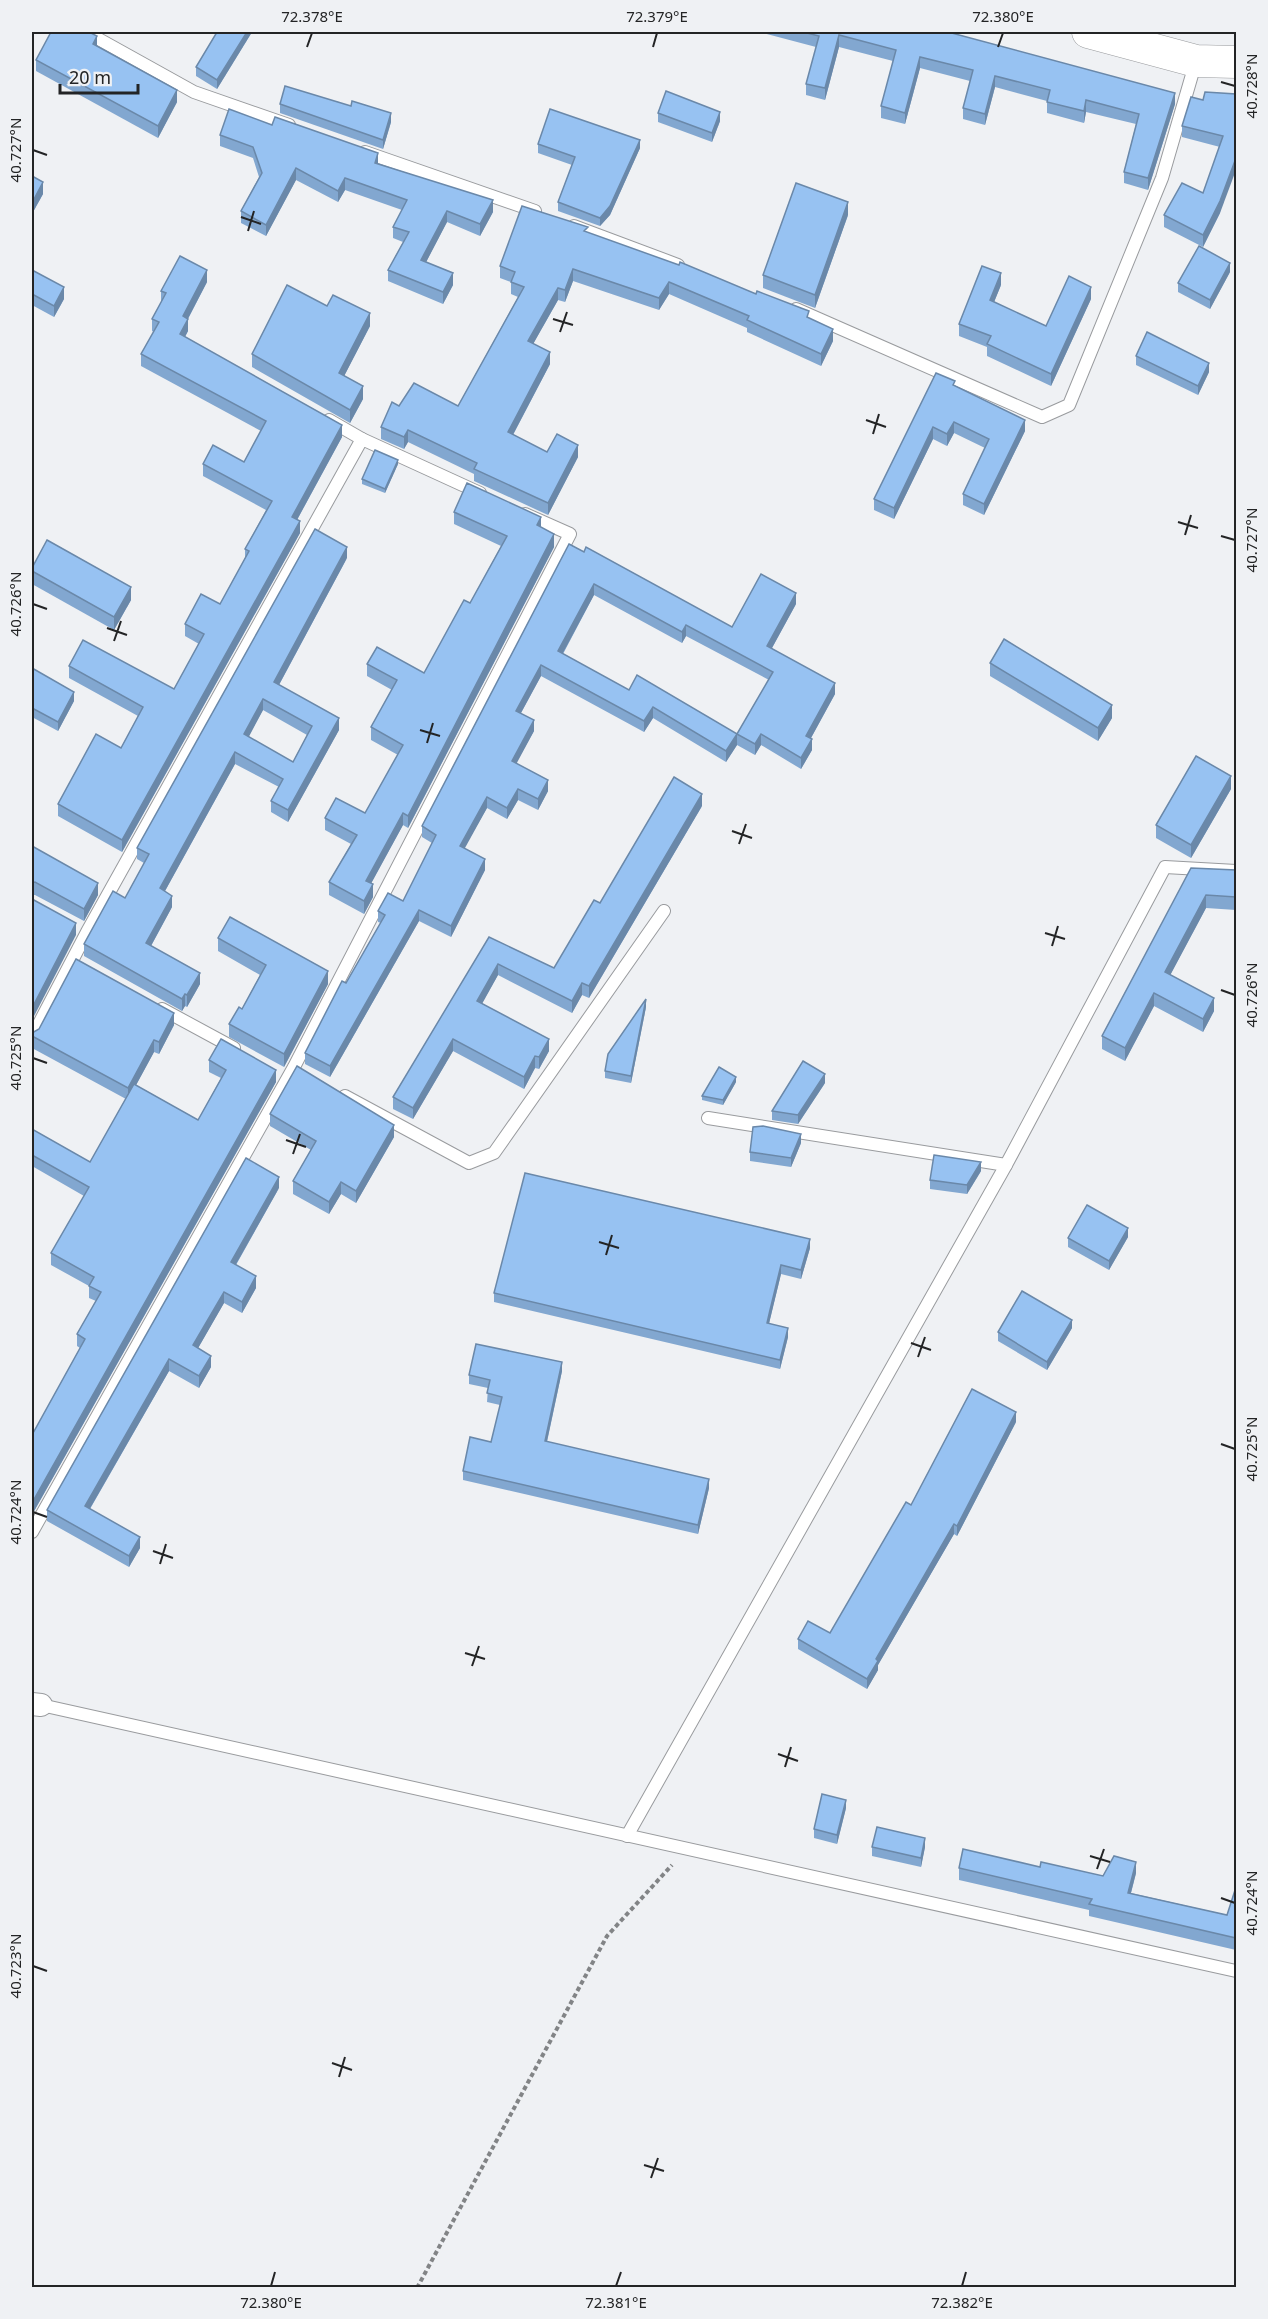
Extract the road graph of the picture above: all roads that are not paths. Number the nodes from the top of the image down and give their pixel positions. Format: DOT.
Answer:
graph roads {
  1 [pos="86,32"];
  2 [pos="1088,32"];
  3 [pos="1196,61"];
  4 [pos="1236,62"];
  5 [pos="304,131"];
  6 [pos="348,146"];
  7 [pos="693,271"];
  8 [pos="782,304"];
  9 [pos="313,411"];
  10 [pos="362,439"];
  11 [pos="487,496"];
  12 [pos="518,510"];
  13 [pos="1236,871"];
  14 [pos="664,911"];
  15 [pos="154,1004"];
  16 [pos="32,1037"];
  17 [pos="246,1055"];
  18 [pos="334,1090"];
  19 [pos="708,1119"];
  20 [pos="1005,1165"];
  21 [pos="32,1532"];
  22 [pos="36,1705"];
  23 [pos="627,1836"];
  24 [pos="1236,1971"];
  1 -- 5 [label="lane"];
  2 -- 3 [label="street"];
  3 -- 4 [label="street"];
  3 -- 8 [label="lane"];
  6 -- 7 [label="lane"];
  9 -- 10 [label="lane"];
  10 -- 11 [label="lane"];
  10 -- 16 [label="lane"];
  12 -- 21 [label="lane"];
  13 -- 20 [label="lane"];
  14 -- 18 [label="lane"];
  15 -- 17 [label="lane"];
  19 -- 20 [label="lane"];
  20 -- 23 [label="lane"];
  22 -- 23 [label="lane"];
  23 -- 24 [label="lane"];
}
